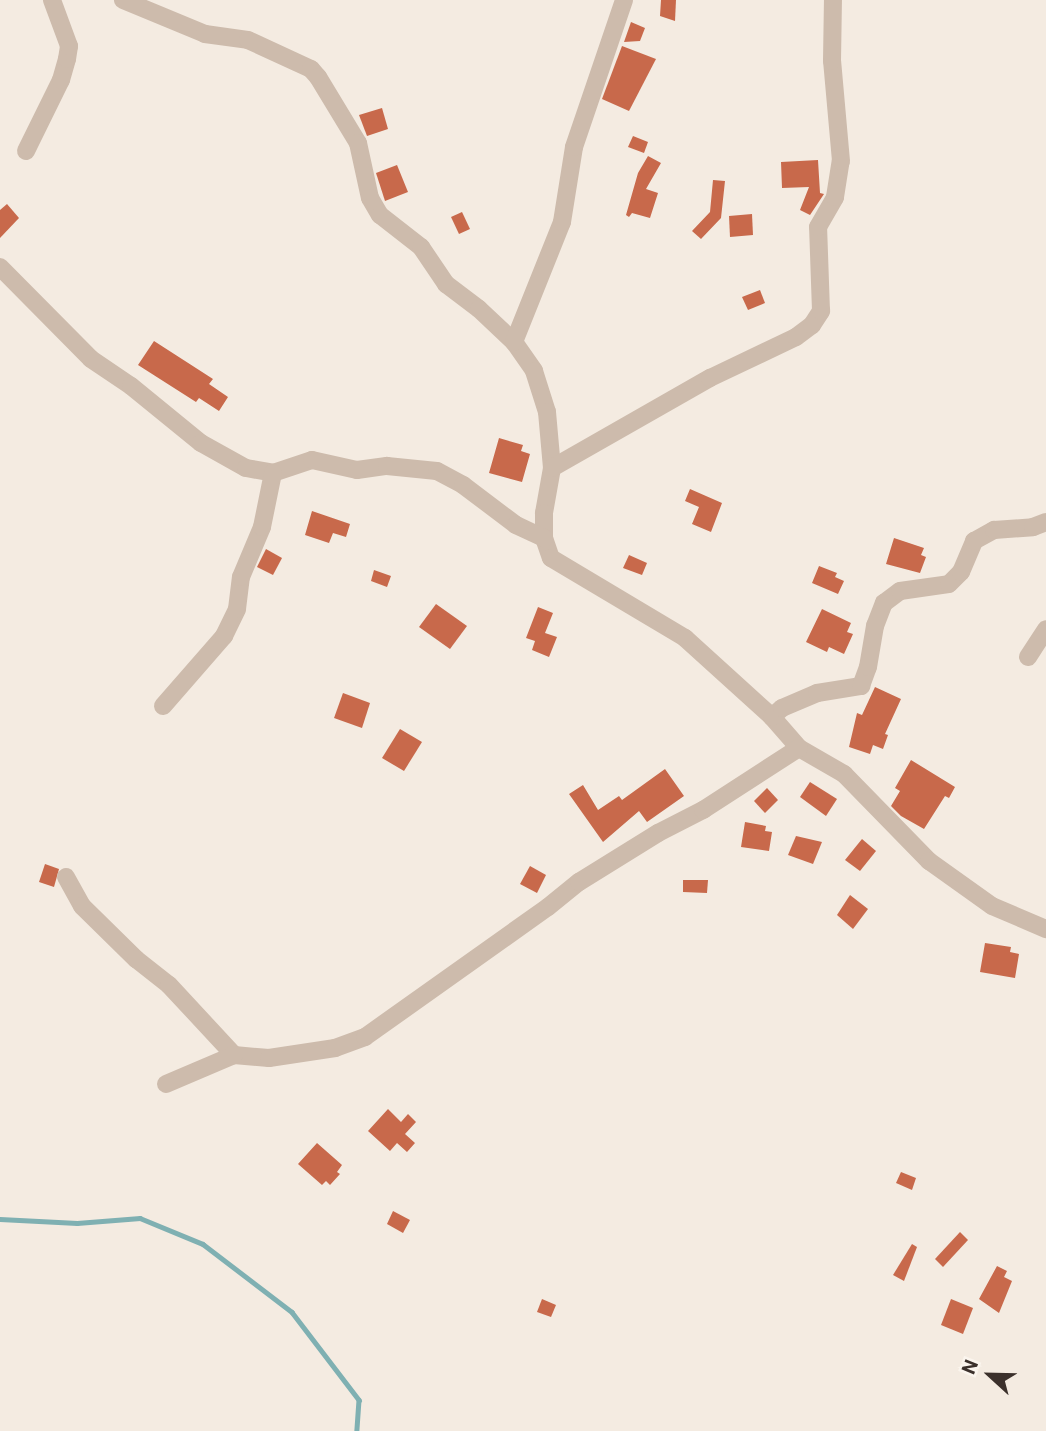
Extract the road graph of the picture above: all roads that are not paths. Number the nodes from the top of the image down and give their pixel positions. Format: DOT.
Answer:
graph roads {
  1 [pos="52,0"];
  2 [pos="122,0"];
  3 [pos="624,0"];
  4 [pos="833,0"];
  5 [pos="26,151"];
  6 [pos="0,267"];
  7 [pos="514,342"];
  8 [pos="552,468"];
  9 [pos="274,473"];
  10 [pos="1046,522"];
  11 [pos="544,538"];
  12 [pos="1046,629"];
  13 [pos="1028,657"];
  14 [pos="163,706"];
  15 [pos="772,717"];
  16 [pos="799,748"];
  17 [pos="66,877"];
  18 [pos="1046,929"];
  19 [pos="234,1055"];
  20 [pos="166,1084"];
  1 -- 5 [label="street"];
  2 -- 7 [label="street"];
  3 -- 7 [label="street"];
  4 -- 8 [label="street"];
  6 -- 9 [label="street"];
  7 -- 8 [label="street"];
  8 -- 11 [label="street"];
  9 -- 11 [label="street"];
  9 -- 14 [label="street"];
  10 -- 15 [label="street"];
  11 -- 15 [label="street"];
  12 -- 13 [label="street"];
  15 -- 16 [label="street"];
  16 -- 18 [label="street"];
  16 -- 19 [label="street"];
  17 -- 19 [label="street"];
  19 -- 20 [label="street"];
}
